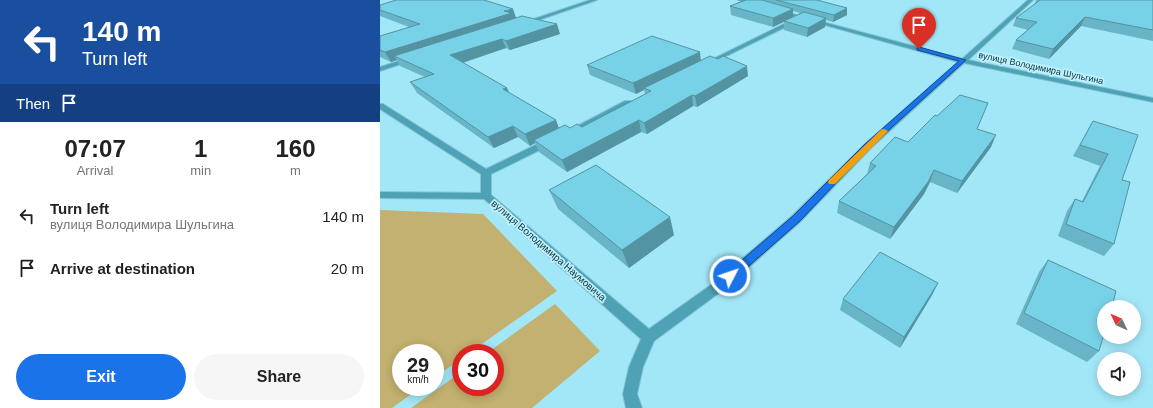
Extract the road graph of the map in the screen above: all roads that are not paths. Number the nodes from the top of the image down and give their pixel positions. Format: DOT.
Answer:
graph roads {
  1 [pos="595,0"];
  2 [pos="740,0"];
  3 [pos="1027,1"];
  4 [pos="763,6"];
  5 [pos="771,9"];
  6 [pos="802,17"];
  7 [pos="516,26"];
  8 [pos="418,57"];
  9 [pos="963,60"];
  10 [pos="380,68"];
  11 [pos="696,70"];
  12 [pos="1153,100"];
  13 [pos="632,101"];
  14 [pos="380,106"];
  15 [pos="486,173"];
  16 [pos="380,196"];
  17 [pos="486,196"];
  18 [pos="648,337"];
  19 [pos="634,408"];
  1 -- 7 [label="street"];
  2 -- 4 [label="street"];
  3 -- 9 [label="street"];
  5 -- 6 [label="street, вулиця Володимира Шульгина"];
  6 -- 9 [label="street, вулиця Володимира Шульгина"];
  6 -- 11 [label="street"];
  8 -- 10 [label="street"];
  9 -- 12 [label="street, вулиця Володимира Шульгина"];
  9 -- 18 [label="street"];
  13 -- 15 [label="street"];
  14 -- 15 [label="street"];
  15 -- 17 [label="street, вулиця Володимира Наумовича"];
  16 -- 17 [label="street"];
  17 -- 18 [label="street, вулиця Володимира Наумовича"];
  18 -- 19 [label="street"];
}
